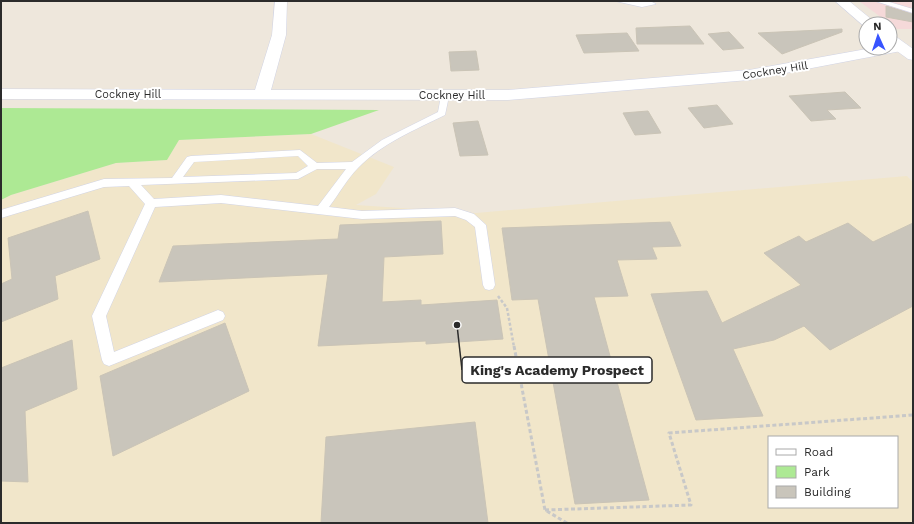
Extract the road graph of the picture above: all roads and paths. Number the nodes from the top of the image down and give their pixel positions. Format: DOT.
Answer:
graph roads {
  1 [pos="281,1"];
  2 [pos="618,1"];
  3 [pos="840,1"];
  4 [pos="878,1"];
  5 [pos="652,4"];
  6 [pos="913,10"];
  7 [pos="860,16"];
  8 [pos="901,47"];
  9 [pos="1,94"];
  10 [pos="262,94"];
  11 [pos="445,96"];
  12 [pos="315,166"];
  13 [pos="355,166"];
  14 [pos="132,182"];
  15 [pos="175,182"];
  16 [pos="151,203"];
  17 [pos="322,209"];
  18 [pos="1,214"];
  19 [pos="489,285"];
  20 [pos="218,316"];
  21 [pos="913,415"];
  22 [pos="546,510"];
  23 [pos="567,523"];
  1 -- 10 [label="street"];
  2 -- 5 [label="lane"];
  3 -- 7 [label="street"];
  4 -- 6 [label="lane"];
  8 -- 11 [label="street, Cockney Hill"];
  9 -- 10 [label="street, Cockney Hill"];
  10 -- 11 [label="street, Cockney Hill"];
  11 -- 13 [label="lane"];
  12 -- 13 [label="lane"];
  12 -- 15 [label="lane"];
  12 -- 15 [label="lane"];
  13 -- 17 [label="lane"];
  14 -- 15 [label="lane"];
  14 -- 16 [label="lane"];
  14 -- 18 [label="lane"];
  16 -- 17 [label="lane"];
  16 -- 20 [label="lane"];
  17 -- 19 [label="lane"];
  19 -- 22 [label="path"];
  21 -- 22 [label="path"];
  22 -- 23 [label="path"];
}
